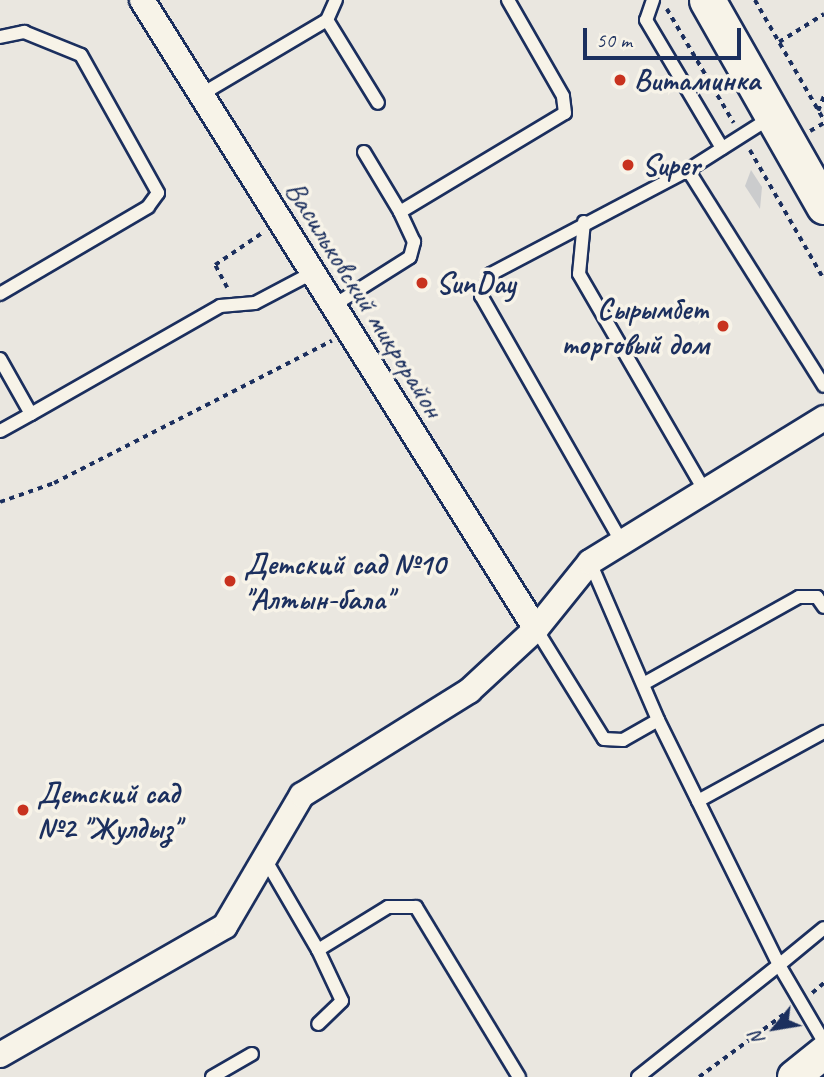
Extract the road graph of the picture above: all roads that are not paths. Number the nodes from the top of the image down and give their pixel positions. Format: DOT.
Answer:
graph roads {
  1 [pos="142,0"];
  2 [pos="336,0"];
  3 [pos="508,0"];
  4 [pos="653,0"];
  5 [pos="707,0"];
  6 [pos="327,20"];
  7 [pos="0,37"];
  8 [pos="202,94"];
  9 [pos="378,103"];
  10 [pos="774,116"];
  11 [pos="722,148"];
  12 [pos="364,152"];
  13 [pos="688,170"];
  14 [pos="824,206"];
  15 [pos="400,212"];
  16 [pos="584,222"];
  17 [pos="310,274"];
  18 [pos="0,294"];
  19 [pos="331,307"];
  20 [pos="0,359"];
  21 [pos="824,386"];
  22 [pos="31,414"];
  23 [pos="824,418"];
  24 [pos="0,431"];
  25 [pos="703,488"];
  26 [pos="621,541"];
  27 [pos="590,562"];
  28 [pos="824,607"];
  29 [pos="536,629"];
  30 [pos="645,683"];
  31 [pos="658,720"];
  32 [pos="824,732"];
  33 [pos="698,801"];
  34 [pos="265,859"];
  35 [pos="824,928"];
  36 [pos="318,950"];
  37 [pos="779,965"];
  38 [pos="318,1024"];
  39 [pos="824,1042"];
  40 [pos="824,1053"];
  41 [pos="0,1055"];
  42 [pos="252,1055"];
  43 [pos="796,1076"];
  44 [pos="212,1077"];
  45 [pos="519,1077"];
  46 [pos="638,1077"];
  1 -- 8 [label="street, Васильковский микрорайон"];
  2 -- 6 [label="lane"];
  3 -- 15 [label="lane"];
  4 -- 11 [label="lane"];
  5 -- 10 [label="main road"];
  6 -- 8 [label="lane"];
  6 -- 9 [label="lane"];
  7 -- 18 [label="lane"];
  8 -- 17 [label="street, Васильковский микрорайон"];
  10 -- 11 [label="lane"];
  10 -- 14 [label="main road"];
  11 -- 13 [label="lane"];
  12 -- 15 [label="lane"];
  13 -- 16 [label="lane"];
  13 -- 21 [label="lane"];
  15 -- 19 [label="lane"];
  16 -- 25 [label="lane"];
  16 -- 26 [label="lane"];
  17 -- 19 [label="street, Васильковский микрорайон"];
  17 -- 22 [label="lane"];
  19 -- 29 [label="street, Васильковский микрорайон"];
  20 -- 22 [label="lane"];
  22 -- 24 [label="lane"];
  23 -- 25 [label="street"];
  25 -- 26 [label="street"];
  26 -- 27 [label="street"];
  27 -- 29 [label="street"];
  27 -- 30 [label="lane"];
  28 -- 30 [label="lane"];
  29 -- 31 [label="lane"];
  29 -- 34 [label="street"];
  30 -- 31 [label="lane"];
  31 -- 33 [label="lane"];
  32 -- 33 [label="lane"];
  33 -- 37 [label="lane"];
  34 -- 36 [label="lane"];
  34 -- 41 [label="street"];
  35 -- 37 [label="lane"];
  36 -- 38 [label="lane"];
  36 -- 45 [label="lane"];
  37 -- 39 [label="lane"];
  37 -- 46 [label="lane"];
  40 -- 43 [label="street"];
  42 -- 44 [label="lane"];
}
